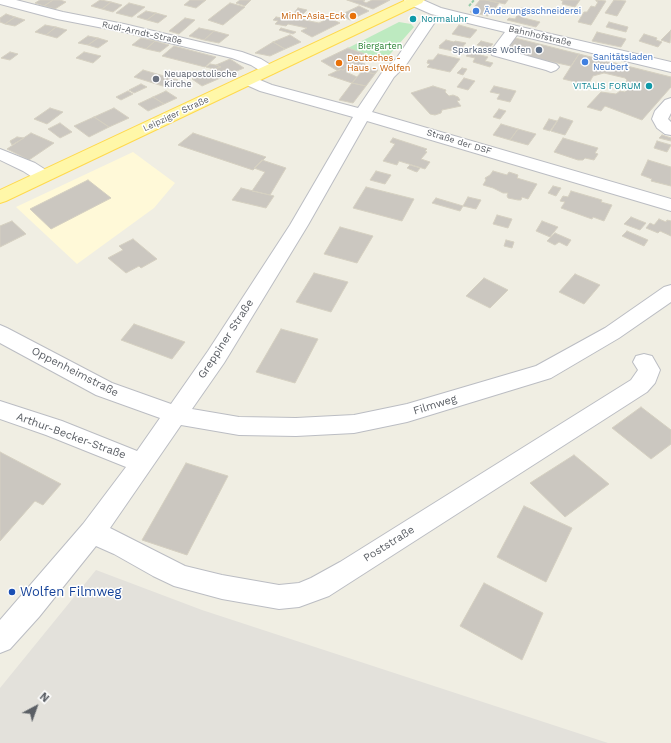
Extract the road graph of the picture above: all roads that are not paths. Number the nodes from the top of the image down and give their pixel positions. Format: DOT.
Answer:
graph roads {
  1 [pos="414,0"];
  2 [pos="10,1"];
  3 [pos="428,22"];
  4 [pos="514,30"];
  5 [pos="551,67"];
  6 [pos="671,68"];
  7 [pos="269,70"];
  8 [pos="248,80"];
  9 [pos="671,103"];
  10 [pos="363,114"];
  11 [pos="671,130"];
  12 [pos="0,154"];
  13 [pos="43,176"];
  14 [pos="0,197"];
  15 [pos="671,205"];
  16 [pos="671,292"];
  17 [pos="0,333"];
  18 [pos="644,362"];
  19 [pos="0,410"];
  20 [pos="175,414"];
  21 [pos="142,463"];
  22 [pos="92,532"];
  23 [pos="0,640"];
  1 -- 4 [label="street, Bahnhofstraße"];
  1 -- 7 [label="main road, Leipziger Straße"];
  2 -- 7 [label="street, Rudi-Arndt-Straße"];
  3 -- 10 [label="street, Greppiner Straße"];
  4 -- 5 [label="street"];
  4 -- 6 [label="street, Bahnhofstraße"];
  7 -- 8 [label="main road, Leipziger Straße"];
  8 -- 10 [label="street, Straße der DSF"];
  8 -- 13 [label="main road, Leipziger Straße"];
  9 -- 11 [label="street"];
  10 -- 15 [label="street, Straße der DSF"];
  10 -- 20 [label="street, Greppiner Straße"];
  12 -- 13 [label="street"];
  13 -- 14 [label="main road, Leipziger Straße"];
  16 -- 20 [label="street, Filmweg"];
  17 -- 20 [label="street, Oppenheimstraße"];
  18 -- 22 [label="street, Poststraße"];
  19 -- 21 [label="street, Arthur-Becker-Straße"];
  20 -- 21 [label="street, Greppiner Straße"];
  21 -- 22 [label="street, Greppiner Straße"];
  22 -- 23 [label="street, Greppiner Straße"];
}
